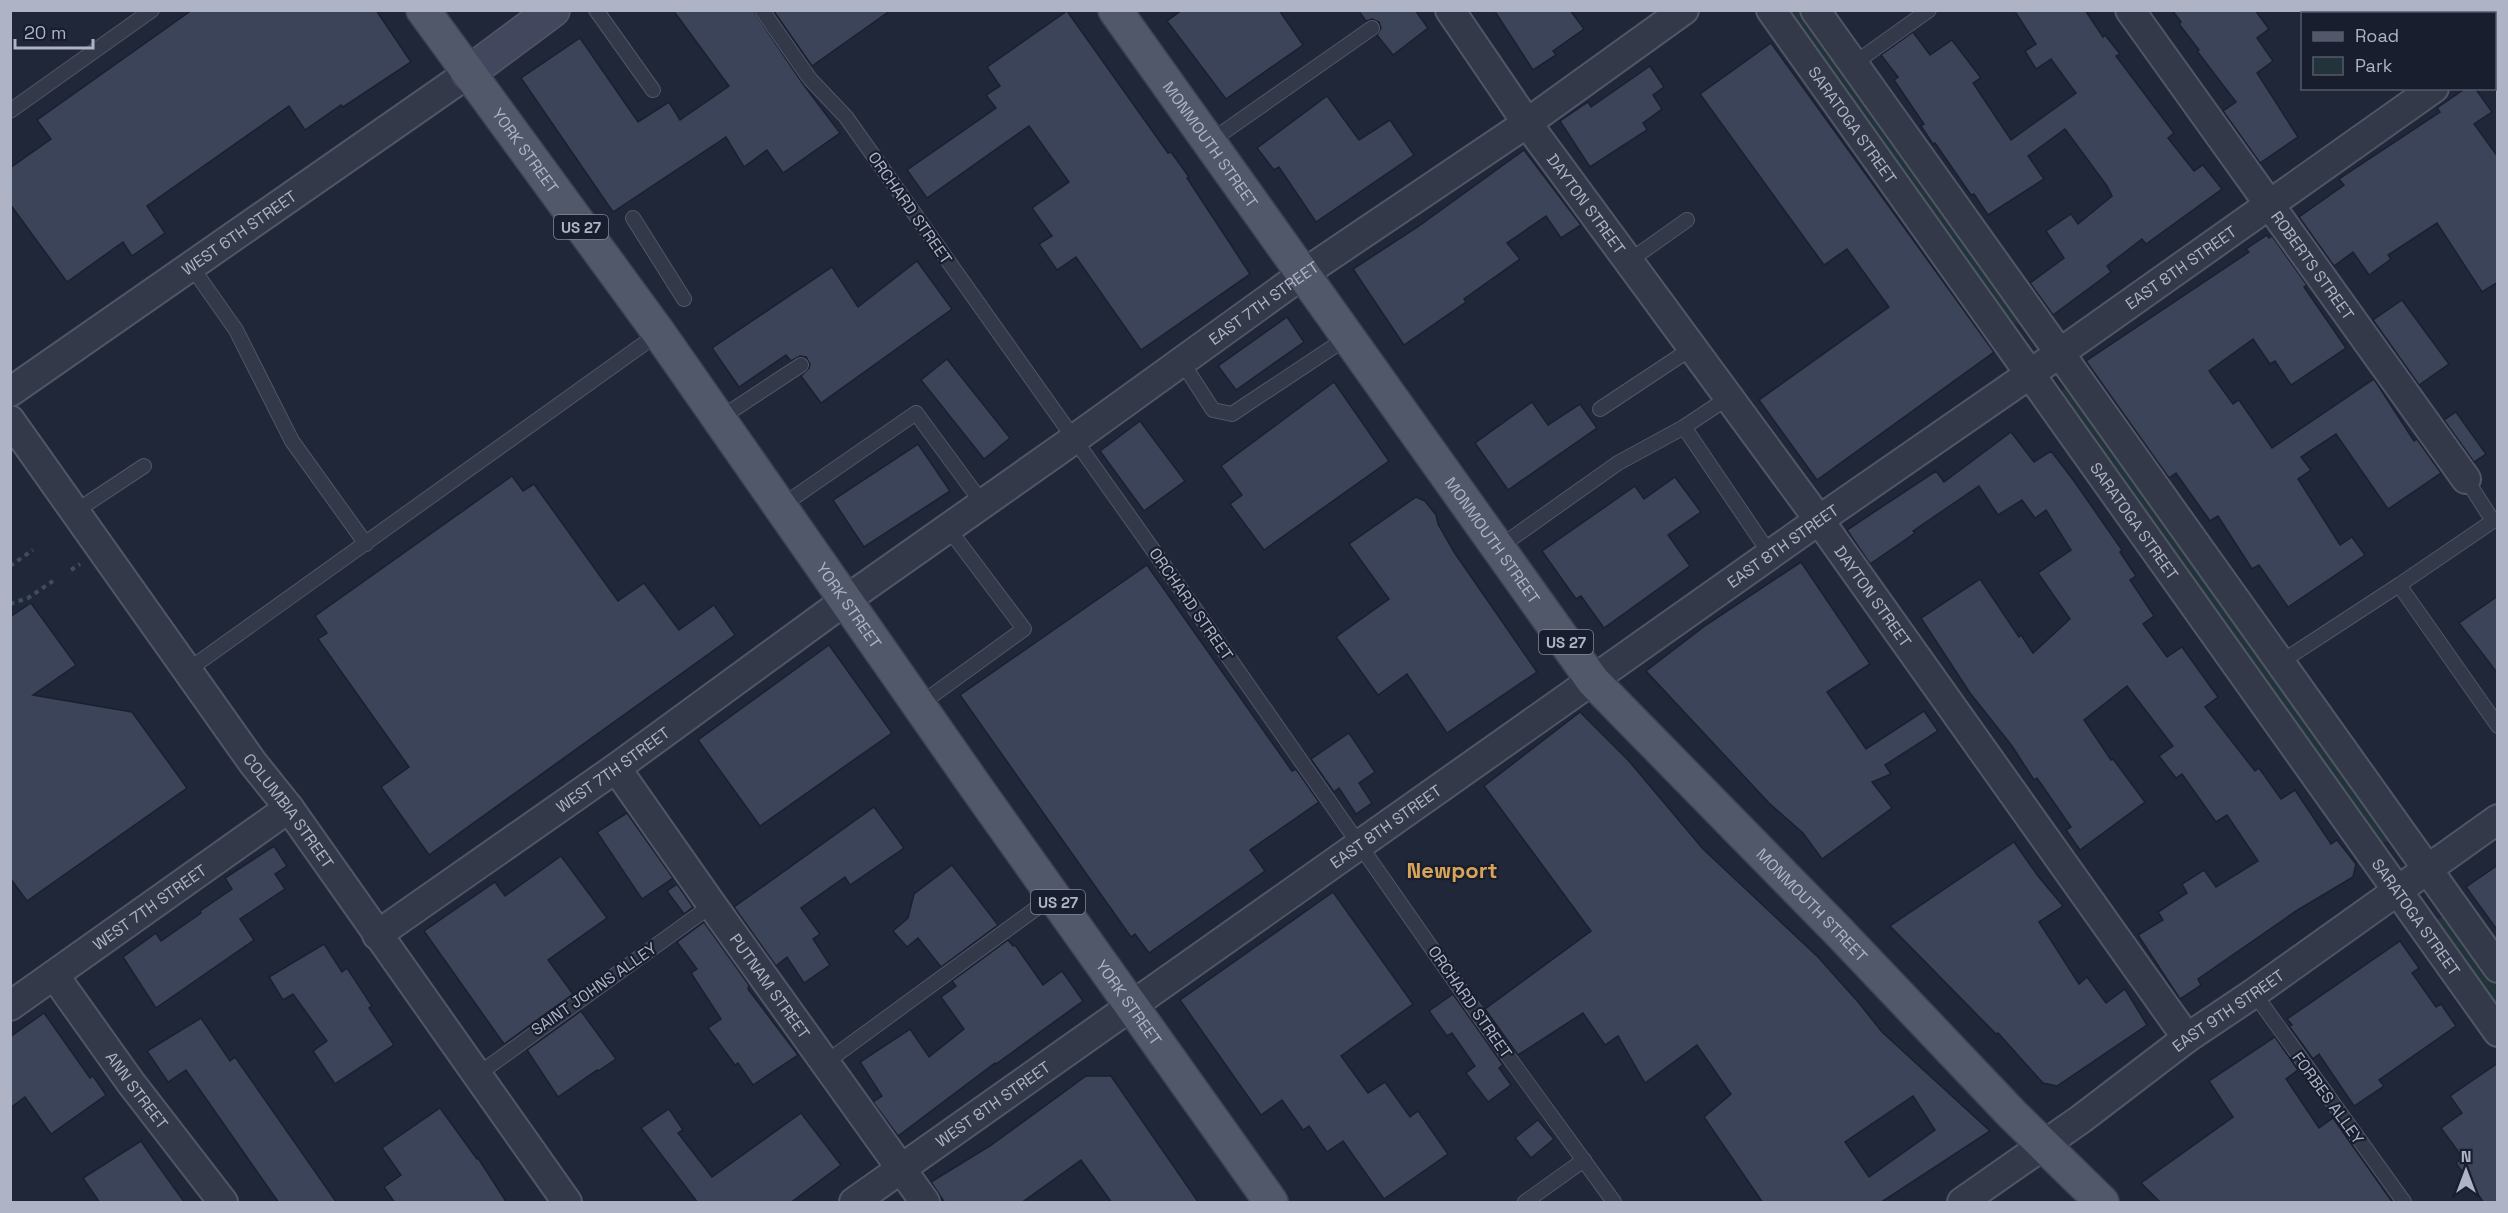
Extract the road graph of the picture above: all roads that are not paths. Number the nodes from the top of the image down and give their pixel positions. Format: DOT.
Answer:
graph roads {
  1 [pos="152,10"];
  2 [pos="423,10"];
  3 [pos="553,10"];
  4 [pos="596,10"];
  5 [pos="762,10"];
  6 [pos="1115,10"];
  7 [pos="1450,10"];
  8 [pos="1684,10"];
  9 [pos="1771,10"];
  10 [pos="1815,10"];
  11 [pos="1929,10"];
  12 [pos="2130,10"];
  13 [pos="1372,28"];
  14 [pos="1852,65"];
  15 [pos="467,74"];
  16 [pos="653,90"];
  17 [pos="2431,90"];
  18 [pos="10,111"];
  19 [pos="1527,123"];
  20 [pos="1208,142"];
  21 [pos="2270,204"];
  22 [pos="633,218"];
  23 [pos="1687,220"];
  24 [pos="1629,261"];
  25 [pos="191,266"];
  26 [pos="1303,274"];
  27 [pos="684,299"];
  28 [pos="659,333"];
  29 [pos="1348,337"];
  30 [pos="1692,348"];
  31 [pos="2060,351"];
  32 [pos="1182,362"];
  33 [pos="801,365"];
  34 [pos="2030,374"];
  35 [pos="10,392"];
  36 [pos="1729,397"];
  37 [pos="1600,409"];
  38 [pos="719,418"];
  39 [pos="10,420"];
  40 [pos="1684,427"];
  41 [pos="1073,440"];
  42 [pos="144,466"];
  43 [pos="2466,479"];
  44 [pos="983,504"];
  45 [pos="780,507"];
  46 [pos="76,511"];
  47 [pos="1819,520"];
  48 [pos="948,528"];
  49 [pos="366,544"];
  50 [pos="1498,548"];
  51 [pos="1770,554"];
  52 [pos="2399,585"];
  53 [pos="846,600"];
  54 [pos="2281,662"];
  55 [pos="188,670"];
  56 [pos="1593,681"];
  57 [pos="920,705"];
  58 [pos="2498,726"];
  59 [pos="616,768"];
  60 [pos="289,808"];
  61 [pos="2498,819"];
  62 [pos="1360,845"];
  63 [pos="2428,869"];
  64 [pos="2397,891"];
  65 [pos="1053,896"];
  66 [pos="712,905"];
  67 [pos="377,935"];
  68 [pos="2498,968"];
  69 [pos="54,975"];
  70 [pos="2254,993"];
  71 [pos="10,1006"];
  72 [pos="1132,1007"];
  73 [pos="2498,1032"];
  74 [pos="2187,1038"];
  75 [pos="825,1063"];
  76 [pos="477,1075"];
  77 [pos="2043,1144"];
  78 [pos="1584,1160"];
  79 [pos="900,1168"];
  80 [pos="223,1203"];
  81 [pos="567,1203"];
  82 [pos="854,1203"];
  83 [pos="925,1203"];
  84 [pos="1271,1203"];
  85 [pos="1525,1203"];
  86 [pos="1614,1203"];
  87 [pos="1962,1203"];
  88 [pos="2102,1203"];
  89 [pos="2404,1203"];
  1 -- 18 [label="lane"];
  2 -- 15 [label="main road, YORK STREET / US 27"];
  3 -- 15 [label="street"];
  4 -- 16 [label="lane"];
  5 -- 41 [label="lane, ORCHARD STREET"];
  6 -- 20 [label="main road, MONMOUTH STREET / US 27"];
  7 -- 19 [label="street, DAYTON STREET"];
  8 -- 19 [label="street, EAST 7TH STREET"];
  9 -- 34 [label="street, SARATOGA STREET"];
  10 -- 14 [label="street, SARATOGA STREET"];
  11 -- 14 [label="lane"];
  12 -- 21 [label="street, ROBERTS STREET"];
  13 -- 20 [label="lane"];
  14 -- 31 [label="street, SARATOGA STREET"];
  15 -- 25 [label="street, WEST 6TH STREET"];
  15 -- 28 [label="main road, YORK STREET / US 27"];
  17 -- 21 [label="street, EAST 8TH STREET"];
  19 -- 24 [label="street, DAYTON STREET"];
  19 -- 26 [label="street, EAST 7TH STREET"];
  20 -- 26 [label="main road, MONMOUTH STREET / US 27"];
  21 -- 31 [label="street, EAST 8TH STREET"];
  21 -- 43 [label="street, ROBERTS STREET"];
  22 -- 27 [label="lane"];
  23 -- 24 [label="lane"];
  24 -- 30 [label="street, DAYTON STREET"];
  25 -- 35 [label="street, WEST 6TH STREET"];
  25 -- 49 [label="lane"];
  26 -- 29 [label="main road, MONMOUTH STREET / US 27"];
  26 -- 32 [label="street, EAST 7TH STREET"];
  28 -- 38 [label="main road, YORK STREET / US 27"];
  28 -- 49 [label="lane"];
  29 -- 32 [label="lane"];
  29 -- 50 [label="main road, MONMOUTH STREET / US 27"];
  30 -- 36 [label="street, DAYTON STREET"];
  30 -- 37 [label="lane"];
  31 -- 34 [label="street, EAST 8TH STREET"];
  31 -- 54 [label="street, SARATOGA STREET"];
  32 -- 41 [label="street, EAST 7TH STREET"];
  33 -- 38 [label="lane"];
  34 -- 47 [label="street, EAST 8TH STREET"];
  34 -- 64 [label="street, SARATOGA STREET"];
  36 -- 40 [label="lane"];
  36 -- 47 [label="street, DAYTON STREET"];
  38 -- 45 [label="main road, YORK STREET / US 27"];
  39 -- 46 [label="street, COLUMBIA STREET"];
  40 -- 50 [label="lane"];
  40 -- 51 [label="lane"];
  41 -- 44 [label="street, EAST 7TH STREET"];
  41 -- 62 [label="lane, ORCHARD STREET"];
  42 -- 46 [label="lane"];
  43 -- 52 [label="lane, ROBERTS STREET"];
  44 -- 45 [label="lane"];
  44 -- 48 [label="street, EAST 7TH STREET"];
  45 -- 53 [label="main road, YORK STREET / US 27"];
  46 -- 55 [label="street, COLUMBIA STREET"];
  47 -- 51 [label="street, EAST 8TH STREET"];
  47 -- 74 [label="street, DAYTON STREET"];
  48 -- 53 [label="street, EAST 7TH STREET"];
  48 -- 57 [label="lane"];
  49 -- 55 [label="lane"];
  50 -- 56 [label="main road, MONMOUTH STREET / US 27"];
  51 -- 56 [label="street, EAST 8TH STREET"];
  52 -- 54 [label="lane"];
  52 -- 58 [label="lane"];
  53 -- 57 [label="main road, YORK STREET / US 27"];
  53 -- 59 [label="street, WEST 7TH STREET"];
  54 -- 63 [label="street, SARATOGA STREET"];
  55 -- 60 [label="street, COLUMBIA STREET"];
  56 -- 62 [label="street, EAST 8TH STREET"];
  56 -- 77 [label="main road, MONMOUTH STREET / US 27"];
  57 -- 65 [label="main road, YORK STREET / US 27"];
  59 -- 66 [label="street, PUTNAM STREET"];
  59 -- 67 [label="street, WEST 7TH STREET"];
  60 -- 67 [label="street, COLUMBIA STREET"];
  60 -- 69 [label="street, WEST 7TH STREET"];
  61 -- 63 [label="street, EAST 9TH STREET"];
  62 -- 72 [label="street, EAST 8TH STREET"];
  62 -- 78 [label="lane, ORCHARD STREET"];
  63 -- 64 [label="street, EAST 9TH STREET"];
  63 -- 68 [label="street, SARATOGA STREET"];
  64 -- 70 [label="street, EAST 9TH STREET"];
  64 -- 73 [label="street, SARATOGA STREET"];
  65 -- 72 [label="main road, YORK STREET / US 27"];
  65 -- 75 [label="lane"];
  66 -- 75 [label="street, PUTNAM STREET"];
  66 -- 76 [label="lane, SAINT JOHNS ALLEY"];
  67 -- 76 [label="street, COLUMBIA STREET"];
  69 -- 71 [label="street, WEST 7TH STREET"];
  69 -- 80 [label="street, ANN STREET"];
  70 -- 74 [label="street, EAST 9TH STREET"];
  70 -- 89 [label="lane, FORBES ALLEY"];
  72 -- 79 [label="street, WEST 8TH STREET"];
  72 -- 84 [label="main road, YORK STREET / US 27"];
  74 -- 77 [label="street, EAST 9TH STREET"];
  75 -- 79 [label="street, PUTNAM STREET"];
  76 -- 81 [label="street, COLUMBIA STREET"];
  77 -- 87 [label="street, EAST 9TH STREET"];
  77 -- 88 [label="main road, MONMOUTH STREET / US 27"];
  78 -- 85 [label="lane"];
  78 -- 86 [label="lane, ORCHARD STREET"];
  79 -- 82 [label="street, WEST 8TH STREET"];
  79 -- 83 [label="street, PUTNAM STREET"];
}
